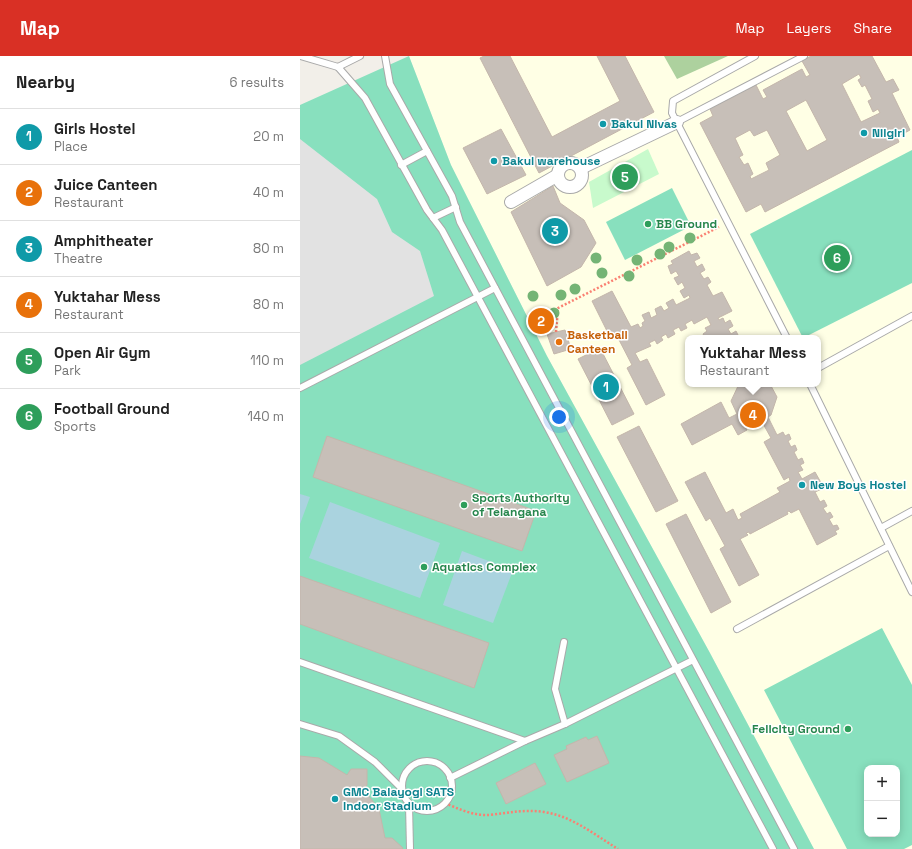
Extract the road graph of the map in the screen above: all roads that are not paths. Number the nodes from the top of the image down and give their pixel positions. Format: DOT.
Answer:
graph roads {
  1 [pos="301,56"];
  2 [pos="360,56"];
  3 [pos="385,56"];
  4 [pos="755,56"];
  5 [pos="804,56"];
  6 [pos="338,67"];
  7 [pos="677,122"];
  8 [pos="427,151"];
  9 [pos="401,164"];
  10 [pos="581,168"];
  11 [pos="558,175"];
  12 [pos="512,202"];
  13 [pos="456,207"];
  14 [pos="433,218"];
  15 [pos="495,288"];
  16 [pos="478,296"];
  17 [pos="912,316"];
  18 [pos="785,335"];
  19 [pos="821,366"];
  20 [pos="811,387"];
  21 [pos="300,388"];
  22 [pos="912,511"];
  23 [pos="881,528"];
  24 [pos="889,546"];
  25 [pos="912,592"];
  26 [pos="737,629"];
  27 [pos="564,642"];
  28 [pos="693,660"];
  29 [pos="300,662"];
  30 [pos="676,668"];
  31 [pos="300,724"];
  32 [pos="565,724"];
  33 [pos="526,741"];
  34 [pos="450,778"];
  35 [pos="402,789"];
  36 [pos="410,804"];
  37 [pos="410,849"];
  38 [pos="773,849"];
  39 [pos="794,849"];
  1 -- 6 [label="lane"];
  2 -- 6 [label="lane"];
  3 -- 8 [label="lane"];
  4 -- 7 [label="lane"];
  5 -- 7 [label="lane"];
  6 -- 9 [label="lane"];
  7 -- 10 [label="street"];
  7 -- 18 [label="lane"];
  8 -- 9 [label="lane"];
  8 -- 13 [label="lane"];
  9 -- 14 [label="lane"];
  10 -- 11 [label="street"];
  10 -- 11 [label="street"];
  11 -- 12 [label="street"];
  13 -- 14 [label="lane"];
  13 -- 15 [label="lane"];
  14 -- 16 [label="lane"];
  15 -- 16 [label="lane"];
  15 -- 28 [label="lane"];
  16 -- 21 [label="lane"];
  16 -- 30 [label="lane"];
  17 -- 19 [label="lane"];
  20 -- 23 [label="lane"];
  22 -- 23 [label="lane"];
  23 -- 24 [label="lane"];
  24 -- 25 [label="lane"];
  24 -- 26 [label="lane"];
  27 -- 32 [label="lane"];
  28 -- 30 [label="lane"];
  28 -- 39 [label="lane"];
  29 -- 33 [label="lane"];
  30 -- 32 [label="lane"];
  30 -- 38 [label="lane"];
  31 -- 35 [label="lane"];
  32 -- 33 [label="lane"];
  33 -- 34 [label="lane"];
  34 -- 35 [label="lane"];
  34 -- 36 [label="lane"];
  35 -- 36 [label="lane"];
  36 -- 37 [label="lane"];
}
